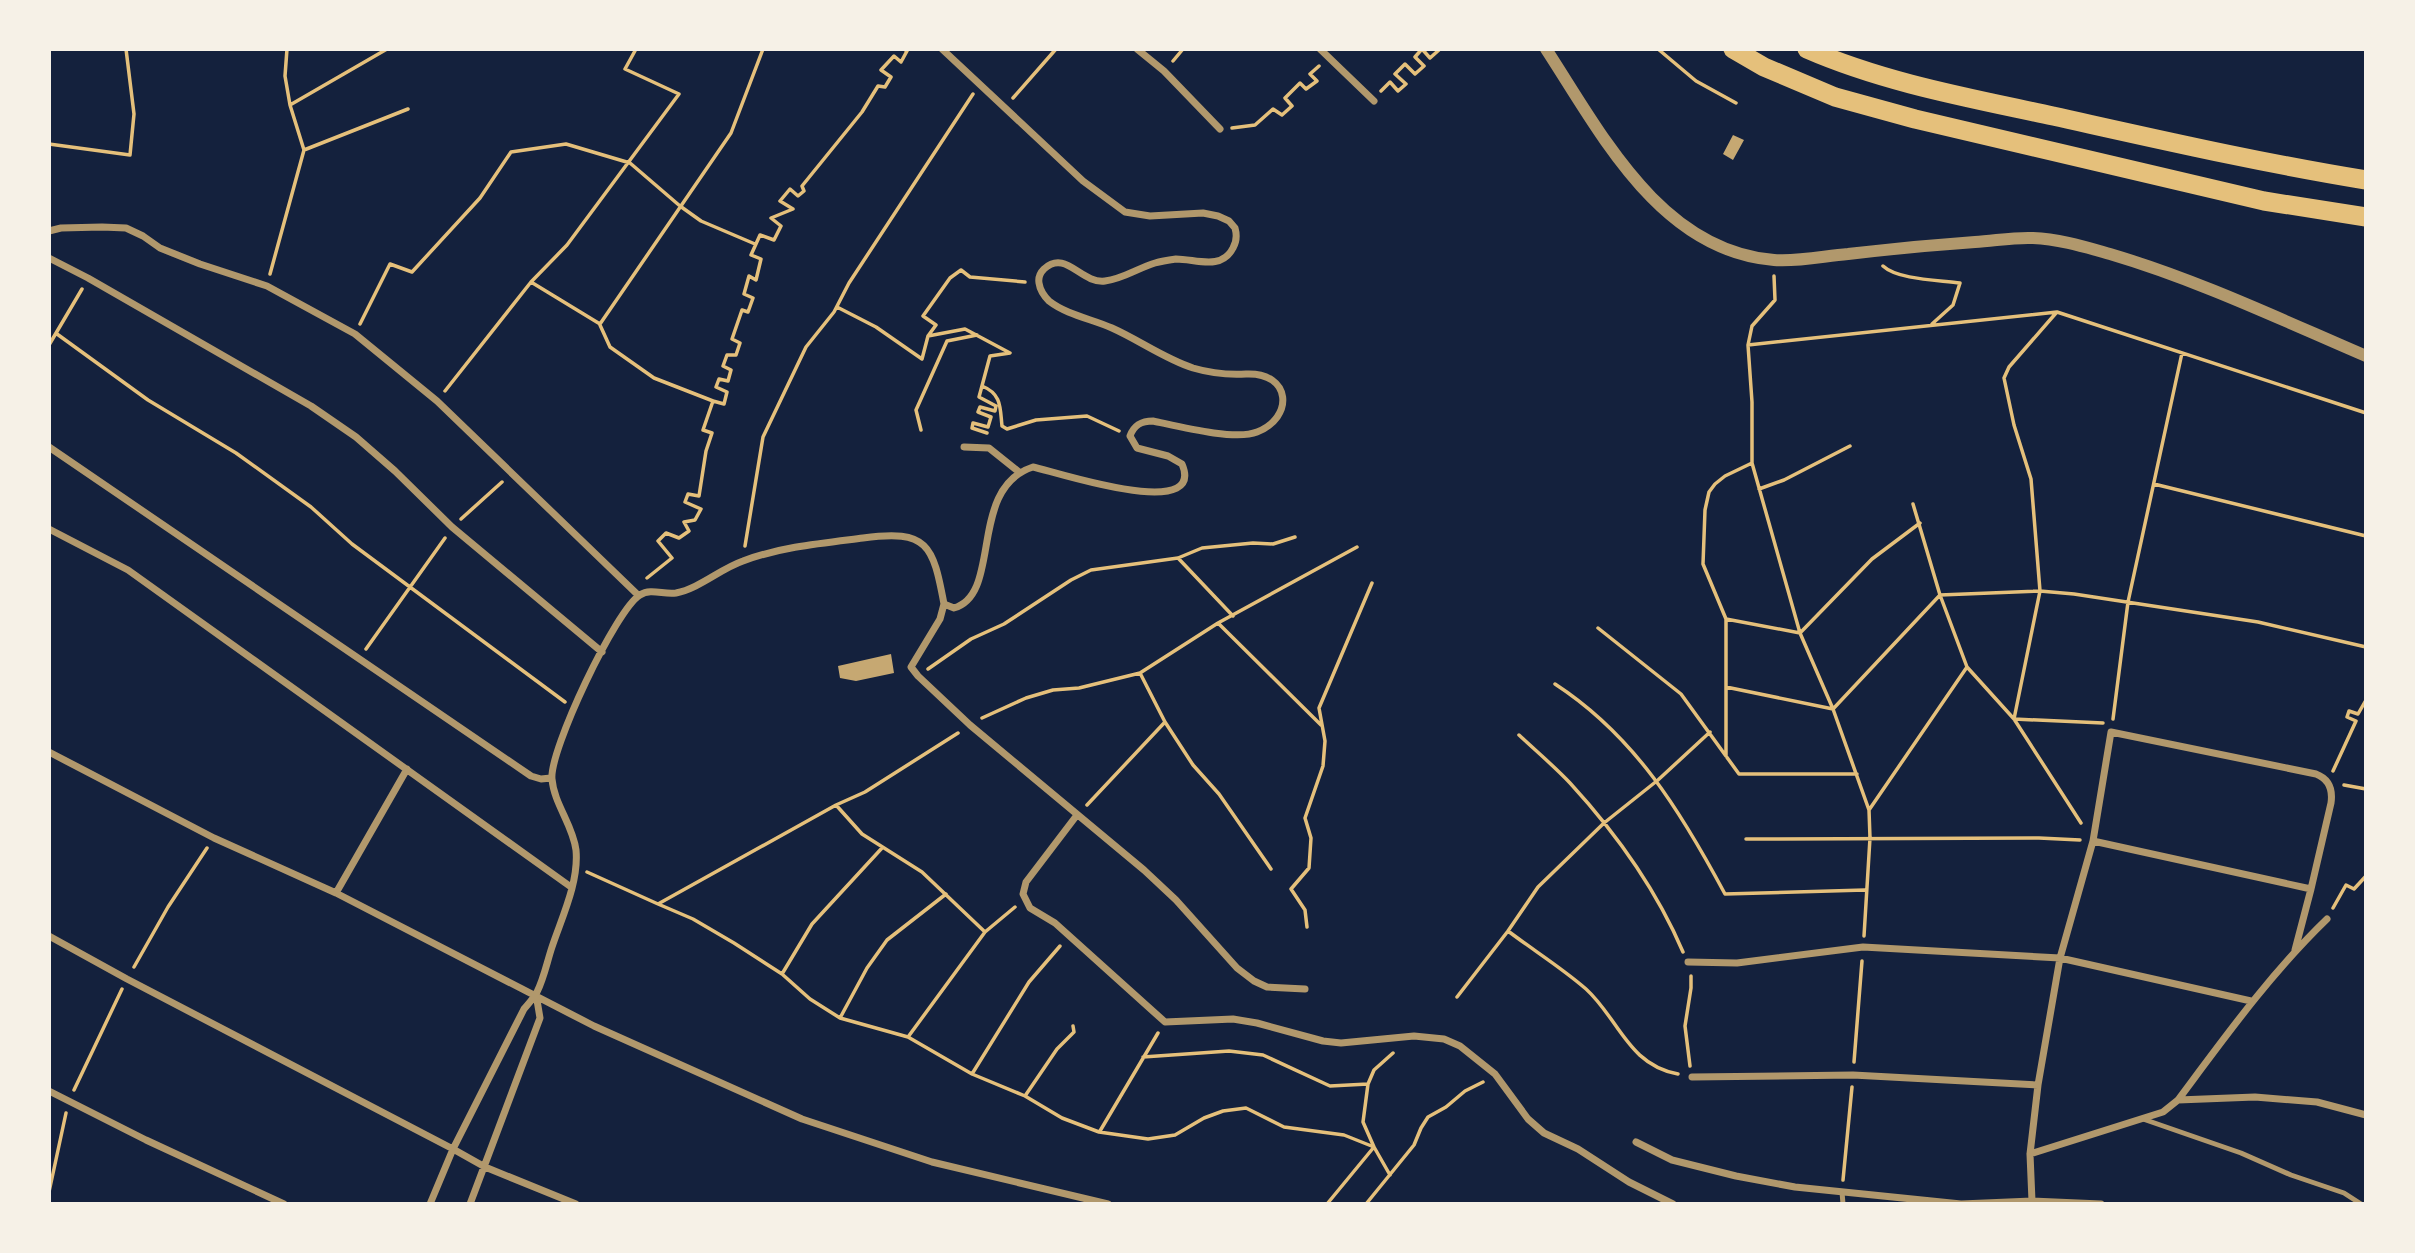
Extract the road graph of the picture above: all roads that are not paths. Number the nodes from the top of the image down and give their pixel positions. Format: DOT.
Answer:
graph roads {
  1 [pos="942,49"];
  2 [pos="1137,49"];
  3 [pos="1320,49"];
  4 [pos="1546,49"];
  5 [pos="1733,49"];
  6 [pos="1807,49"];
  7 [pos="1374,101"];
  8 [pos="1220,129"];
  9 [pos="2366,180"];
  10 [pos="2366,217"];
  11 [pos="49,231"];
  12 [pos="49,258"];
  13 [pos="2366,356"];
  14 [pos="49,447"];
  15 [pos="964,447"];
  16 [pos="1019,472"];
  17 [pos="49,529"];
  18 [pos="638,595"];
  19 [pos="944,604"];
  20 [pos="602,652"];
  21 [pos="49,752"];
  22 [pos="407,769"];
  23 [pos="551,778"];
  24 [pos="1077,815"];
  25 [pos="2093,841"];
  26 [pos="571,887"];
  27 [pos="2311,889"];
  28 [pos="336,893"];
  29 [pos="2327,919"];
  30 [pos="49,936"];
  31 [pos="2295,950"];
  32 [pos="2060,958"];
  33 [pos="1688,962"];
  34 [pos="1305,989"];
  35 [pos="536,994"];
  36 [pos="2251,1001"];
  37 [pos="1692,1077"];
  38 [pos="2038,1085"];
  39 [pos="49,1091"];
  40 [pos="2178,1100"];
  41 [pos="2366,1115"];
  42 [pos="2142,1119"];
  43 [pos="1636,1142"];
  44 [pos="453,1149"];
  45 [pos="2030,1154"];
  46 [pos="485,1167"];
  47 [pos="1842,1192"];
  48 [pos="2032,1201"];
  49 [pos="284,1204"];
  50 [pos="430,1204"];
  51 [pos="470,1204"];
  52 [pos="576,1204"];
  53 [pos="1108,1204"];
  54 [pos="1673,1204"];
  55 [pos="1843,1204"];
  56 [pos="2101,1204"];
  57 [pos="2361,1204"];
  1 -- 16 [label="street"];
  2 -- 8 [label="street"];
  3 -- 7 [label="street"];
  4 -- 13 [label="street"];
  5 -- 10 [label="highway"];
  6 -- 9 [label="highway"];
  11 -- 18 [label="street"];
  12 -- 20 [label="street"];
  14 -- 23 [label="street"];
  15 -- 16 [label="street"];
  16 -- 19 [label="street"];
  17 -- 22 [label="street"];
  18 -- 19 [label="street"];
  18 -- 20 [label="street"];
  19 -- 24 [label="street"];
  20 -- 23 [label="street"];
  21 -- 28 [label="street"];
  22 -- 26 [label="street"];
  22 -- 28 [label="street"];
  23 -- 26 [label="street"];
  24 -- 34 [label="street"];
  24 -- 54 [label="street"];
  25 -- 27 [label="street"];
  25 -- 27 [label="street"];
  25 -- 32 [label="street"];
  26 -- 35 [label="street"];
  27 -- 31 [label="street"];
  28 -- 35 [label="street"];
  29 -- 31 [label="street"];
  30 -- 44 [label="street"];
  31 -- 36 [label="street"];
  32 -- 33 [label="street"];
  32 -- 36 [label="street"];
  32 -- 38 [label="street"];
  35 -- 44 [label="street"];
  35 -- 46 [label="street"];
  35 -- 53 [label="street"];
  36 -- 40 [label="street"];
  37 -- 38 [label="street"];
  38 -- 45 [label="street"];
  39 -- 49 [label="street"];
  40 -- 41 [label="street"];
  40 -- 42 [label="street"];
  42 -- 45 [label="street"];
  42 -- 57 [label="lane"];
  43 -- 47 [label="street"];
  44 -- 46 [label="street"];
  44 -- 50 [label="street"];
  45 -- 48 [label="street"];
  46 -- 51 [label="street"];
  46 -- 52 [label="street"];
  47 -- 48 [label="street"];
  47 -- 55 [label="lane"];
  48 -- 56 [label="street"];
}
